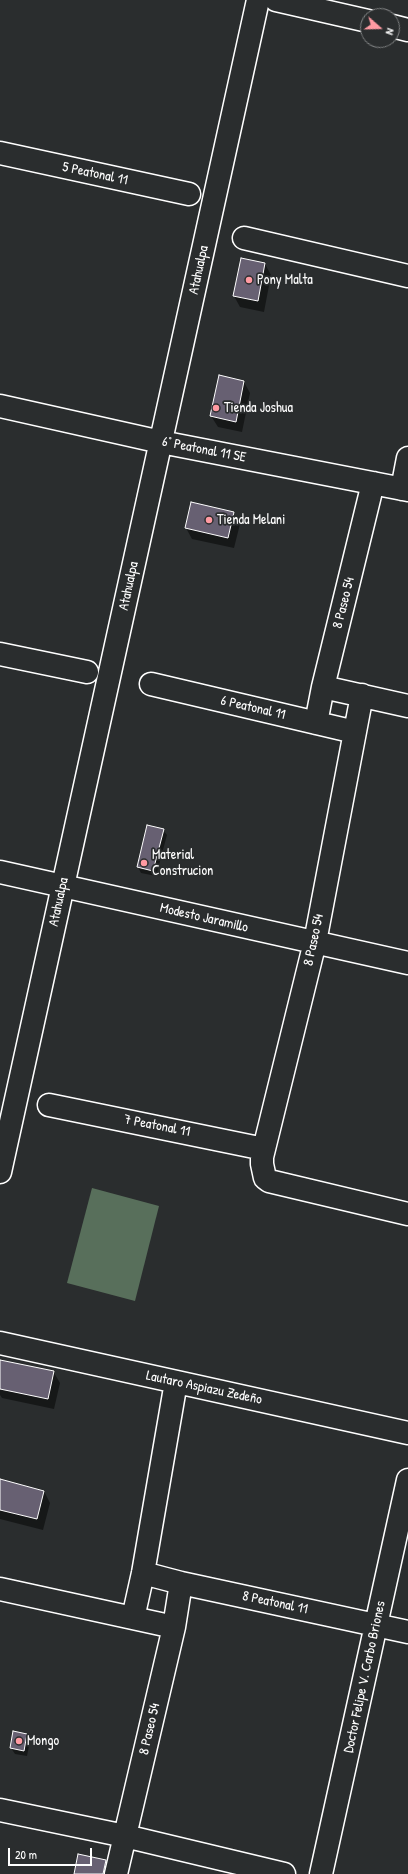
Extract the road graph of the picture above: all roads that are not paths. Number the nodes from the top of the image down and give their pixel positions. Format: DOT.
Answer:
graph roads {
  1 [pos="258,0"];
  2 [pos="276,0"];
  3 [pos="360,19"];
  4 [pos="1,157"];
  5 [pos="190,194"];
  6 [pos="244,238"];
  7 [pos="408,275"];
  8 [pos="0,406"];
  9 [pos="161,442"];
  10 [pos="408,458"];
  11 [pos="373,483"];
  12 [pos="405,490"];
  13 [pos="0,654"];
  14 [pos="87,672"];
  15 [pos="151,684"];
  16 [pos="323,687"];
  17 [pos="362,695"];
  18 [pos="408,706"];
  19 [pos="316,723"];
  20 [pos="355,732"];
  21 [pos="0,872"];
  22 [pos="63,886"];
  23 [pos="315,942"];
  24 [pos="408,964"];
  25 [pos="49,1105"];
  26 [pos="264,1149"];
  27 [pos="0,1172"];
  28 [pos="408,1214"];
  29 [pos="0,1343"];
  30 [pos="176,1382"];
  31 [pos="408,1433"];
  32 [pos="408,1480"];
  33 [pos="143,1573"];
  34 [pos="181,1583"];
  35 [pos="0,1589"];
  36 [pos="133,1618"];
  37 [pos="376,1625"];
  38 [pos="174,1627"];
  39 [pos="408,1632"];
  40 [pos="0,1810"];
  41 [pos="125,1836"];
  42 [pos="116,1874"];
  43 [pos="284,1874"];
  44 [pos="321,1874"];
  1 -- 9 [label="street, Atahualpa"];
  2 -- 3 [label="street"];
  4 -- 5 [label="street, 5 Peatonal 11"];
  6 -- 7 [label="street"];
  8 -- 9 [label="street, 6° Peatonal 11 SE"];
  9 -- 11 [label="street, 6° Peatonal 11 SE"];
  9 -- 22 [label="street, Atahualpa"];
  10 -- 12 [label="street"];
  11 -- 12 [label="street, 6° Peatonal 11 SE"];
  11 -- 16 [label="street, 8 Paseo 54"];
  13 -- 14 [label="street"];
  15 -- 19 [label="street, 6 Peatonal 11"];
  16 -- 17 [label="street"];
  16 -- 19 [label="street, 8 Paseo 54"];
  17 -- 18 [label="street"];
  17 -- 20 [label="street, 8 Paseo 54"];
  19 -- 20 [label="street, 6 Peatonal 11"];
  20 -- 23 [label="street, 8 Paseo 54"];
  21 -- 22 [label="street, Modesto Jaramillo"];
  22 -- 23 [label="street, Modesto Jaramillo"];
  22 -- 27 [label="street, Atahualpa"];
  23 -- 24 [label="street, Modesto Jaramillo"];
  23 -- 26 [label="street, 8 Paseo 54"];
  25 -- 26 [label="street, 7 Peatonal 11"];
  26 -- 28 [label="street, 8 Paseo 54"];
  29 -- 30 [label="street, Lautaro Aspiazu Zedeño"];
  30 -- 31 [label="street, Lautaro Aspiazu Zedeño"];
  30 -- 33 [label="street"];
  32 -- 37 [label="street, Doctor Felipe V. Carbo Briones"];
  33 -- 34 [label="street, 8 Peatonal 11"];
  33 -- 36 [label="street"];
  34 -- 37 [label="street, 8 Peatonal 11"];
  34 -- 38 [label="street, 8 Paseo 54"];
  35 -- 36 [label="street"];
  36 -- 38 [label="street"];
  37 -- 39 [label="street, 8 Peatonal 11"];
  37 -- 44 [label="street, Doctor Felipe V. Carbo Briones"];
  38 -- 41 [label="street, 8 Paseo 54"];
  40 -- 41 [label="street"];
  41 -- 42 [label="street, 8 Paseo 54"];
  41 -- 43 [label="street"];
}
